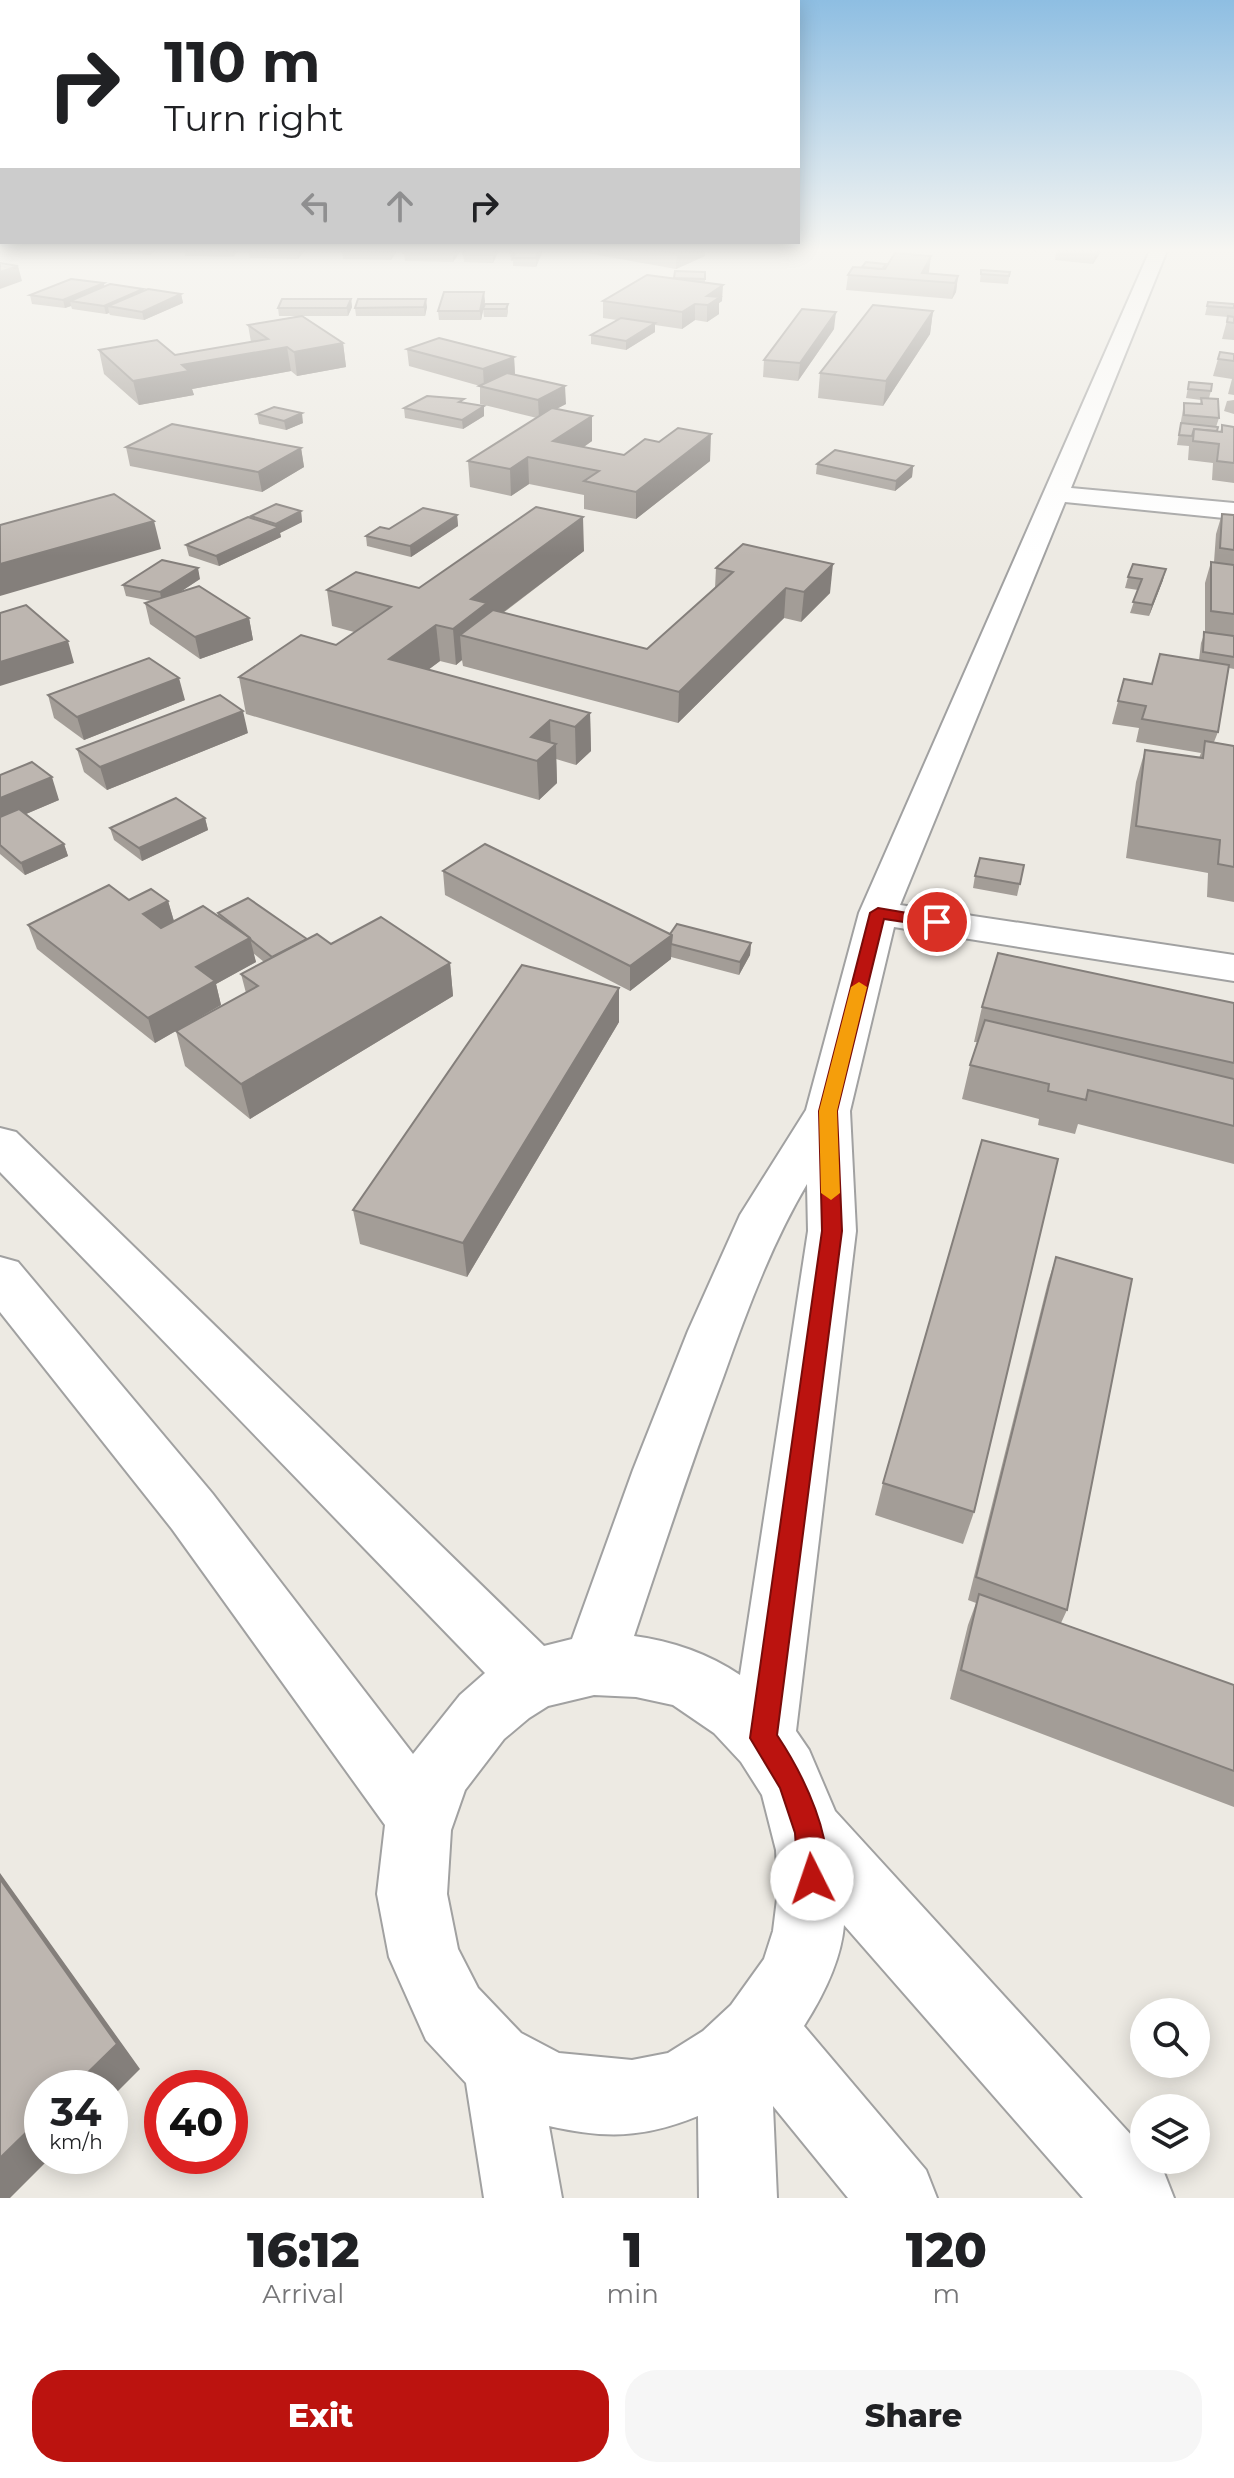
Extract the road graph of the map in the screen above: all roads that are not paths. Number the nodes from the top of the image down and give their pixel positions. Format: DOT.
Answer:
graph roads {
  1 [pos="1116,351"];
  2 [pos="1055,494"];
  3 [pos="1234,511"];
  4 [pos="878,913"];
  5 [pos="1234,968"];
  6 [pos="828,1111"];
  7 [pos="0,1144"];
  8 [pos="0,1276"];
  9 [pos="565,1672"];
  10 [pos="763,1738"];
  11 [pos="419,1816"];
  12 [pos="809,1833"];
  13 [pos="747,2044"];
  14 [pos="501,2067"];
  15 [pos="523,2198"];
  16 [pos="738,2198"];
  17 [pos="898,2198"];
  18 [pos="1135,2198"];
  1 -- 2 [label="street"];
  2 -- 3 [label="street"];
  2 -- 4 [label="street"];
  4 -- 5 [label="street"];
  4 -- 6 [label="street"];
  6 -- 9 [label="street"];
  6 -- 10 [label="street"];
  7 -- 9 [label="street"];
  8 -- 11 [label="street"];
  9 -- 10 [label="street"];
  9 -- 11 [label="street"];
  10 -- 12 [label="street"];
  11 -- 14 [label="street"];
  12 -- 13 [label="street"];
  12 -- 18 [label="street"];
  13 -- 14 [label="street"];
  13 -- 16 [label="street"];
  13 -- 17 [label="street"];
  14 -- 15 [label="street"];
}
